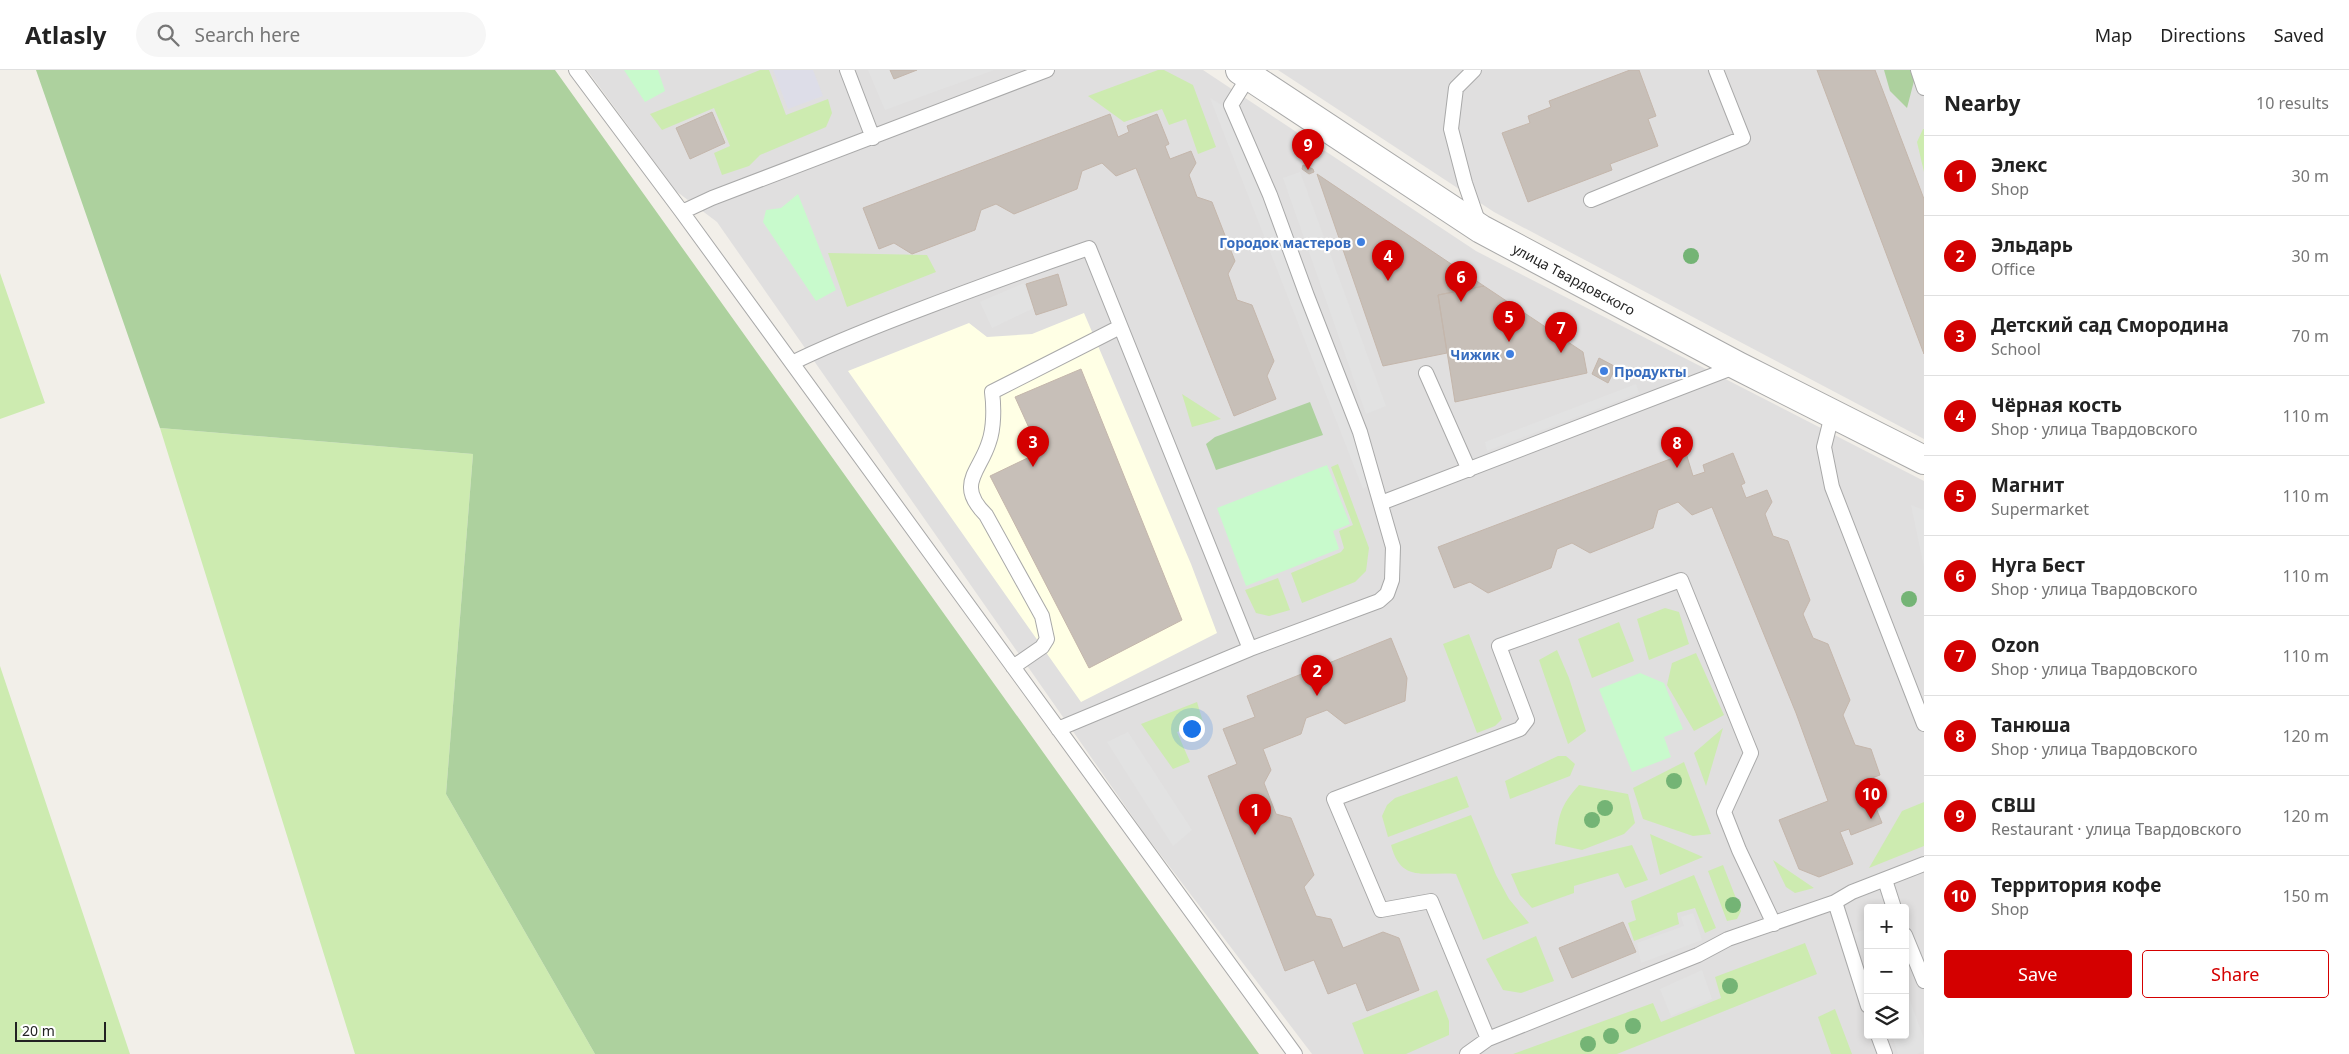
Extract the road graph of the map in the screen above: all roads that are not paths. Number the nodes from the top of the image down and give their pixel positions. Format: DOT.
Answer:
graph roads {
  1 [pos="576,70"];
  2 [pos="847,70"];
  3 [pos="1047,70"];
  4 [pos="1474,70"];
  5 [pos="1716,70"];
  6 [pos="1918,70"];
  7 [pos="1245,73"];
  8 [pos="1924,88"];
  9 [pos="873,138"];
  10 [pos="1591,200"];
  11 [pos="682,212"];
  12 [pos="1481,229"];
  13 [pos="1120,327"];
  14 [pos="792,363"];
  15 [pos="1738,366"];
  16 [pos="1426,373"];
  17 [pos="1832,415"];
  18 [pos="1924,460"];
  19 [pos="1469,470"];
  20 [pos="1381,503"];
  21 [pos="1250,649"];
  22 [pos="1013,667"];
  23 [pos="1924,724"];
  24 [pos="1058,729"];
  25 [pos="1924,864"];
  26 [pos="1885,880"];
  27 [pos="1835,902"];
  28 [pos="1893,904"];
  29 [pos="1774,924"];
  30 [pos="1909,945"];
  31 [pos="1924,981"];
  32 [pos="1864,994"];
  33 [pos="1488,1039"];
  34 [pos="1879,1039"];
  35 [pos="1294,1054"];
  36 [pos="1467,1054"];
  37 [pos="1885,1054"];
  1 -- 11 [label="lane"];
  2 -- 9 [label="lane"];
  3 -- 9 [label="lane"];
  4 -- 12 [label="lane"];
  5 -- 10 [label="lane"];
  6 -- 8 [label="lane"];
  7 -- 12 [label="street, улица Твардовского"];
  7 -- 20 [label="lane"];
  9 -- 11 [label="lane"];
  11 -- 14 [label="lane"];
  12 -- 15 [label="street, улица Твардовского"];
  13 -- 14 [label="lane"];
  13 -- 21 [label="lane"];
  13 -- 22 [label="lane"];
  14 -- 22 [label="lane"];
  15 -- 17 [label="street, улица Твардовского"];
  15 -- 19 [label="lane"];
  16 -- 19 [label="lane"];
  17 -- 18 [label="street, улица Твардовского"];
  17 -- 23 [label="lane"];
  19 -- 20 [label="lane"];
  20 -- 21 [label="lane"];
  21 -- 24 [label="lane"];
  22 -- 24 [label="lane"];
  24 -- 35 [label="lane"];
  25 -- 26 [label="lane"];
  26 -- 27 [label="lane"];
  26 -- 28 [label="lane"];
  27 -- 29 [label="lane"];
  27 -- 32 [label="lane"];
  29 -- 33 [label="lane"];
  29 -- 33 [label="lane"];
  30 -- 31 [label="lane"];
  33 -- 36 [label="lane"];
  34 -- 37 [label="lane"];
}
